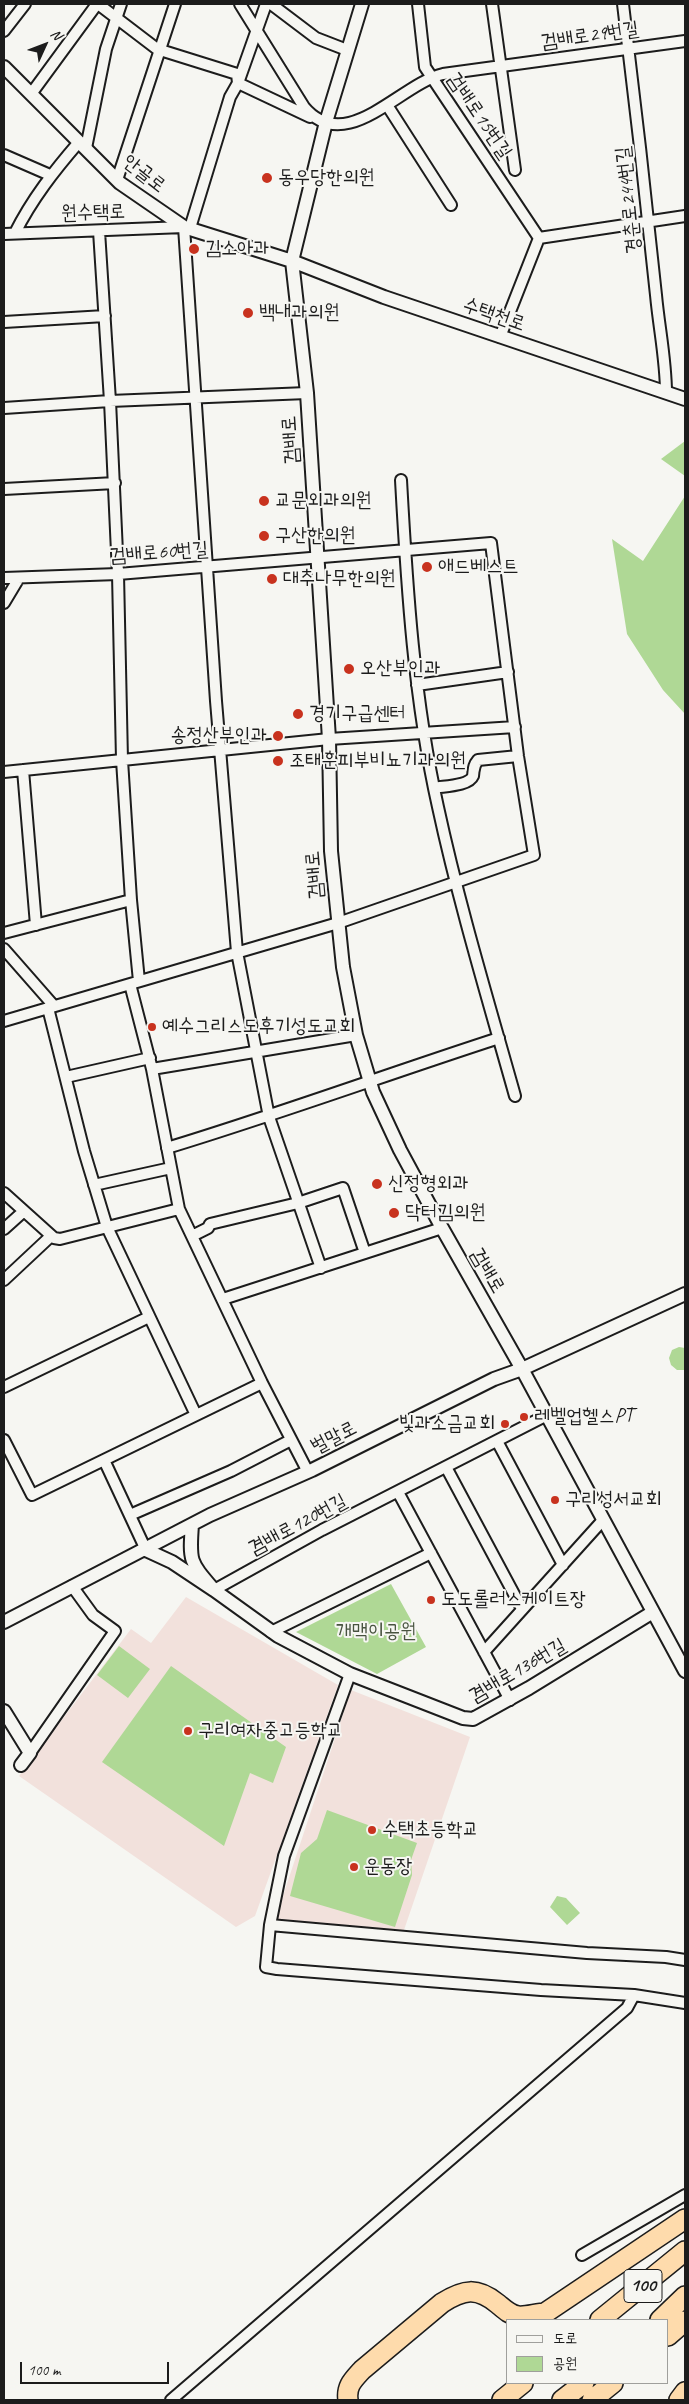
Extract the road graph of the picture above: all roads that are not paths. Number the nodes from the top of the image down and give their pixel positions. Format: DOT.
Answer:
graph roads {
  1 [pos="25,4"];
  2 [pos="98,4"];
  3 [pos="121,4"];
  4 [pos="175,4"];
  5 [pos="240,4"];
  6 [pos="266,4"];
  7 [pos="271,4"];
  8 [pos="362,4"];
  9 [pos="418,4"];
  10 [pos="492,4"];
  11 [pos="623,4"];
  12 [pos="117,19"];
  13 [pos="4,31"];
  14 [pos="257,32"];
  15 [pos="685,41"];
  16 [pos="628,48"];
  17 [pos="160,50"];
  18 [pos="347,50"];
  19 [pos="500,66"];
  20 [pos="4,67"];
  21 [pos="432,76"];
  22 [pos="238,83"];
  23 [pos="31,94"];
  24 [pos="387,105"];
  25 [pos="320,120"];
  26 [pos="83,145"];
  27 [pos="4,155"];
  28 [pos="515,170"];
  29 [pos="50,175"];
  30 [pos="117,180"];
  31 [pos="452,205"];
  32 [pos="685,216"];
  33 [pos="649,221"];
  34 [pos="187,227"];
  35 [pos="99,231"];
  36 [pos="15,233"];
  37 [pos="4,234"];
  38 [pos="539,238"];
  39 [pos="292,261"];
  40 [pos="104,316"];
  41 [pos="4,322"];
  42 [pos="500,337"];
  43 [pos="307,393"];
  44 [pos="666,394"];
  45 [pos="195,396"];
  46 [pos="685,399"];
  47 [pos="110,401"];
  48 [pos="4,408"];
  49 [pos="401,480"];
  50 [pos="115,483"];
  51 [pos="4,489"];
  52 [pos="404,550"];
  53 [pos="317,559"];
  54 [pos="208,567"];
  55 [pos="118,574"];
  56 [pos="4,578"];
  57 [pos="19,578"];
  58 [pos="4,603"];
  59 [pos="508,672"];
  60 [pos="417,685"];
  61 [pos="515,727"];
  62 [pos="424,733"];
  63 [pos="329,739"];
  64 [pos="221,750"];
  65 [pos="518,756"];
  66 [pos="122,760"];
  67 [pos="23,770"];
  68 [pos="4,772"];
  69 [pos="434,788"];
  70 [pos="456,882"];
  71 [pos="131,900"];
  72 [pos="338,923"];
  73 [pos="36,925"];
  74 [pos="4,933"];
  75 [pos="4,949"];
  76 [pos="237,952"];
  77 [pos="135,982"];
  78 [pos="51,1007"];
  79 [pos="4,1021"];
  80 [pos="356,1035"];
  81 [pos="499,1038"];
  82 [pos="256,1051"];
  83 [pos="151,1064"];
  84 [pos="66,1077"];
  85 [pos="369,1080"];
  86 [pos="515,1096"];
  87 [pos="269,1117"];
  88 [pos="167,1148"];
  89 [pos="171,1168"];
  90 [pos="94,1185"];
  91 [pos="4,1193"];
  92 [pos="298,1202"];
  93 [pos="179,1209"];
  94 [pos="24,1211"];
  95 [pos="107,1227"];
  96 [pos="442,1228"];
  97 [pos="4,1229"];
  98 [pos="51,1236"];
  99 [pos="192,1236"];
  100 [pos="365,1253"];
  101 [pos="321,1268"];
  102 [pos="4,1280"];
  103 [pos="685,1294"];
  104 [pos="223,1299"];
  105 [pos="149,1317"];
  106 [pos="522,1369"];
  107 [pos="262,1383"];
  108 [pos="4,1388"];
  109 [pos="196,1415"];
  110 [pos="547,1415"];
  111 [pos="4,1440"];
  112 [pos="292,1440"];
  113 [pos="497,1441"];
  114 [pos="104,1460"];
  115 [pos="446,1467"];
  116 [pos="308,1472"];
  117 [pos="398,1492"];
  118 [pos="130,1515"];
  119 [pos="603,1520"];
  120 [pos="192,1525"];
  121 [pos="146,1550"];
  122 [pos="431,1553"];
  123 [pos="563,1565"];
  124 [pos="72,1586"];
  125 [pos="214,1590"];
  126 [pos="522,1609"];
  127 [pos="652,1612"];
  128 [pos="4,1622"];
  129 [pos="271,1632"];
  130 [pos="484,1652"];
  131 [pos="685,1671"];
  132 [pos="350,1674"];
  133 [pos="510,1700"];
  134 [pos="4,1711"];
  135 [pos="30,1753"];
  136 [pos="21,1765"];
  137 [pos="270,1925"];
  138 [pos="685,1960"];
  139 [pos="634,1995"];
  140 [pos="685,2003"];
  141 [pos="685,2195"];
  142 [pos="685,2220"];
  143 [pos="685,2252"];
  144 [pos="582,2255"];
  145 [pos="685,2296"];
  146 [pos="601,2319"];
  147 [pos="661,2319"];
  148 [pos="685,2321"];
  149 [pos="669,2335"];
  150 [pos="522,2384"];
  151 [pos="583,2384"];
  152 [pos="613,2384"];
  153 [pos="685,2392"];
  154 [pos="172,2400"];
  155 [pos="348,2400"];
  156 [pos="502,2400"];
  157 [pos="562,2400"];
  158 [pos="592,2400"];
  159 [pos="679,2400"];
  1 -- 13 [label="street"];
  2 -- 12 [label="street"];
  2 -- 23 [label="street"];
  3 -- 12 [label="street"];
  4 -- 17 [label="street"];
  5 -- 14 [label="street"];
  6 -- 14 [label="street"];
  7 -- 18 [label="street"];
  8 -- 18 [label="street, 검배로"];
  9 -- 21 [label="street, 검배로15번길"];
  10 -- 19 [label="street"];
  11 -- 16 [label="street, 경춘로244번길"];
  12 -- 17 [label="street"];
  12 -- 26 [label="street"];
  14 -- 22 [label="street"];
  14 -- 25 [label="street"];
  15 -- 16 [label="street, 검배로29번길"];
  16 -- 19 [label="street, 검배로29번길"];
  16 -- 33 [label="street, 경춘로244번길"];
  17 -- 22 [label="street"];
  17 -- 30 [label="street"];
  18 -- 25 [label="street, 검배로"];
  19 -- 21 [label="street, 검배로29번길"];
  19 -- 28 [label="street"];
  20 -- 23 [label="street, 안골로"];
  21 -- 24 [label="street, 검배로29번길"];
  21 -- 38 [label="street, 검배로15번길"];
  22 -- 25 [label="street"];
  22 -- 34 [label="street"];
  23 -- 26 [label="street, 안골로"];
  24 -- 25 [label="street, 검배로29번길"];
  24 -- 31 [label="street"];
  25 -- 39 [label="street, 검배로"];
  26 -- 29 [label="street"];
  26 -- 30 [label="street, 안골로"];
  27 -- 29 [label="street"];
  29 -- 36 [label="street"];
  30 -- 34 [label="street, 안골로"];
  32 -- 33 [label="street"];
  33 -- 38 [label="street"];
  33 -- 44 [label="street, 경춘로244번길"];
  34 -- 35 [label="street, 원수택로"];
  34 -- 39 [label="street, 안골로"];
  34 -- 45 [label="street"];
  35 -- 36 [label="street, 원수택로"];
  35 -- 40 [label="street"];
  36 -- 37 [label="street, 원수택로"];
  38 -- 42 [label="street"];
  39 -- 42 [label="street, 수택천로"];
  39 -- 43 [label="street, 검배로"];
  40 -- 41 [label="street"];
  40 -- 47 [label="street"];
  42 -- 44 [label="street, 수택천로"];
  43 -- 45 [label="street"];
  43 -- 53 [label="street, 검배로"];
  44 -- 46 [label="street, 수택천로"];
  45 -- 47 [label="street"];
  45 -- 54 [label="street"];
  47 -- 48 [label="street"];
  47 -- 50 [label="street"];
  49 -- 52 [label="street"];
  50 -- 51 [label="street"];
  50 -- 55 [label="street"];
  52 -- 53 [label="street, 검배로60번길"];
  52 -- 59 [label="street, 검배로60번길"];
  52 -- 60 [label="street"];
  53 -- 54 [label="street, 검배로60번길"];
  53 -- 63 [label="street, 검배로"];
  54 -- 55 [label="street, 검배로60번길"];
  54 -- 64 [label="street"];
  55 -- 57 [label="street, 검배로60번길"];
  55 -- 66 [label="street"];
  56 -- 57 [label="street, 검배로60번길"];
  57 -- 58 [label="street"];
  59 -- 60 [label="street"];
  59 -- 61 [label="street"];
  60 -- 62 [label="street"];
  61 -- 62 [label="street"];
  61 -- 65 [label="street"];
  62 -- 63 [label="street"];
  62 -- 69 [label="street"];
  63 -- 64 [label="street"];
  63 -- 72 [label="street, 검배로"];
  64 -- 66 [label="street"];
  64 -- 76 [label="street"];
  65 -- 69 [label="street"];
  65 -- 70 [label="street"];
  66 -- 67 [label="street"];
  66 -- 71 [label="street"];
  67 -- 68 [label="street"];
  67 -- 73 [label="street"];
  69 -- 70 [label="street"];
  70 -- 72 [label="street"];
  70 -- 81 [label="street"];
  71 -- 73 [label="street"];
  71 -- 77 [label="street"];
  72 -- 76 [label="street"];
  72 -- 80 [label="street, 검배로"];
  73 -- 74 [label="street"];
  75 -- 78 [label="street"];
  76 -- 77 [label="street"];
  76 -- 82 [label="street"];
  77 -- 78 [label="street"];
  77 -- 83 [label="street"];
  78 -- 79 [label="street"];
  78 -- 84 [label="street"];
  80 -- 82 [label="street"];
  80 -- 85 [label="street, 검배로"];
  81 -- 85 [label="street"];
  81 -- 86 [label="street"];
  82 -- 83 [label="street"];
  82 -- 87 [label="street"];
  83 -- 84 [label="street"];
  83 -- 88 [label="street"];
  84 -- 90 [label="street"];
  85 -- 87 [label="street"];
  85 -- 96 [label="street, 검배로"];
  87 -- 88 [label="street"];
  87 -- 92 [label="street"];
  88 -- 89 [label="street"];
  89 -- 90 [label="street"];
  89 -- 93 [label="street"];
  90 -- 95 [label="street"];
  91 -- 94 [label="street"];
  92 -- 99 [label="street"];
  92 -- 100 [label="street"];
  92 -- 101 [label="street"];
  93 -- 95 [label="street"];
  93 -- 99 [label="street"];
  94 -- 97 [label="street"];
  94 -- 98 [label="street"];
  95 -- 98 [label="street"];
  95 -- 105 [label="street"];
  96 -- 100 [label="street"];
  96 -- 106 [label="street, 검배로"];
  98 -- 102 [label="street"];
  99 -- 104 [label="street"];
  100 -- 101 [label="street"];
  101 -- 104 [label="street"];
  103 -- 106 [label="street, 벌말로"];
  104 -- 107 [label="street"];
  105 -- 108 [label="street"];
  105 -- 109 [label="street"];
  106 -- 110 [label="street, 검배로"];
  106 -- 116 [label="street, 벌말로"];
  107 -- 109 [label="street"];
  107 -- 112 [label="street"];
  109 -- 114 [label="street"];
  110 -- 113 [label="street, 겸배로120번길"];
  110 -- 119 [label="street, 검배로"];
  111 -- 114 [label="street"];
  112 -- 116 [label="street"];
  112 -- 118 [label="street"];
  113 -- 115 [label="street, 겸배로120번길"];
  113 -- 123 [label="street"];
  114 -- 118 [label="street"];
  115 -- 117 [label="street, 겸배로120번길"];
  115 -- 126 [label="street"];
  116 -- 120 [label="street, 벌말로"];
  117 -- 122 [label="street"];
  117 -- 125 [label="street, 겸배로120번길"];
  118 -- 121 [label="street"];
  119 -- 123 [label="street"];
  119 -- 127 [label="street, 검배로"];
  120 -- 121 [label="street, 벌말로"];
  120 -- 125 [label="street"];
  121 -- 124 [label="street, 벌말로"];
  121 -- 125 [label="street"];
  122 -- 129 [label="street"];
  122 -- 130 [label="street"];
  123 -- 126 [label="street"];
  124 -- 128 [label="street, 벌말로"];
  124 -- 135 [label="street"];
  125 -- 129 [label="street, 겸배로136번길"];
  126 -- 130 [label="street"];
  127 -- 131 [label="street, 검배로"];
  127 -- 133 [label="street, 겸배로136번길"];
  129 -- 132 [label="street, 겸배로136번길"];
  130 -- 133 [label="street"];
  132 -- 133 [label="street, 겸배로136번길"];
  132 -- 137 [label="street"];
  134 -- 135 [label="street"];
  135 -- 136 [label="street"];
  137 -- 138 [label="street"];
  137 -- 139 [label="street"];
  139 -- 140 [label="street"];
  139 -- 154 [label="street"];
  141 -- 144 [label="street"];
  142 -- 155 [label="highway"];
  143 -- 146 [label="highway, 100"];
  145 -- 147 [label="highway, 100"];
  148 -- 149 [label="highway, 100"];
  150 -- 156 [label="highway"];
  151 -- 157 [label="highway"];
  152 -- 158 [label="highway"];
  153 -- 159 [label="highway"];
}
